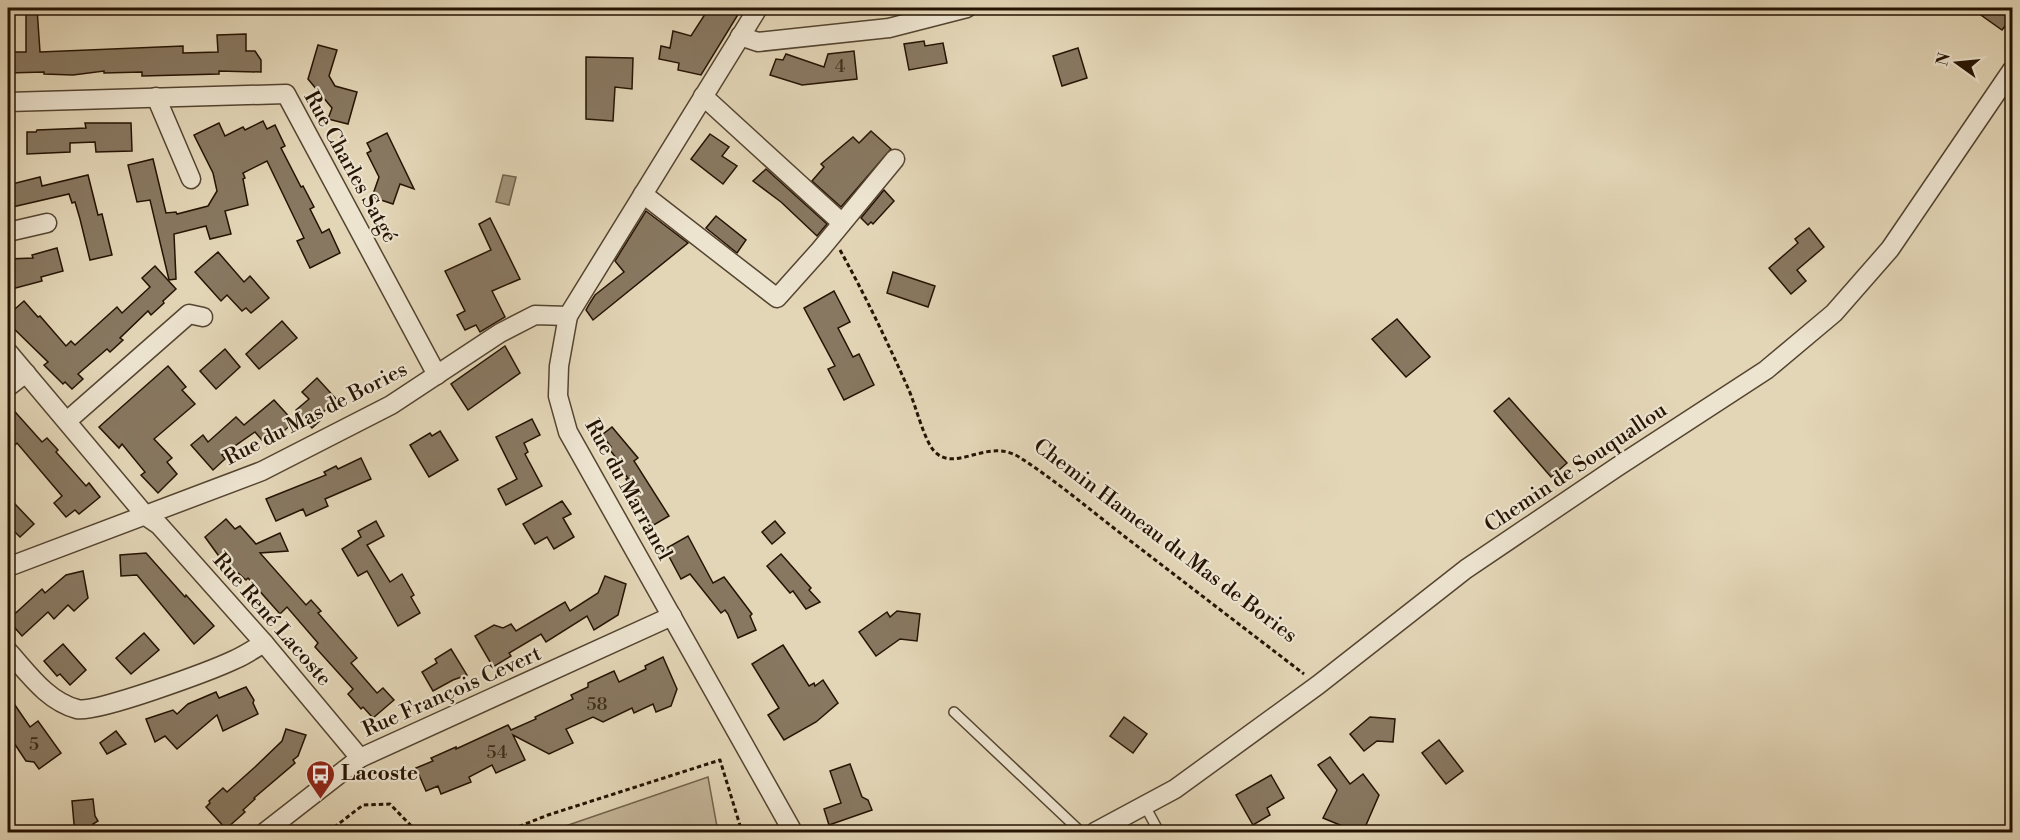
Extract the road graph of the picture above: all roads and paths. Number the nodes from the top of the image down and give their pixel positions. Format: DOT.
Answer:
graph roads {
  1 [pos="758,8"];
  2 [pos="967,8"];
  3 [pos="740,36"];
  4 [pos="2013,70"];
  5 [pos="703,96"];
  6 [pos="156,97"];
  7 [pos="8,102"];
  8 [pos="894,159"];
  9 [pos="192,179"];
  10 [pos="643,194"];
  11 [pos="47,224"];
  12 [pos="837,229"];
  13 [pos="8,232"];
  14 [pos="568,316"];
  15 [pos="203,317"];
  16 [pos="8,351"];
  17 [pos="26,373"];
  18 [pos="437,375"];
  19 [pos="8,387"];
  20 [pos="67,421"];
  21 [pos="146,516"];
  22 [pos="8,567"];
  23 [pos="672,616"];
  24 [pos="264,643"];
  25 [pos="8,651"];
  26 [pos="1318,685"];
  27 [pos="954,712"];
  28 [pos="360,758"];
  29 [pos="1145,806"];
  30 [pos="265,832"];
  31 [pos="328,832"];
  32 [pos="417,832"];
  33 [pos="505,832"];
  34 [pos="742,832"];
  35 [pos="793,832"];
  36 [pos="1081,832"];
  37 [pos="1095,832"];
  38 [pos="1160,832"];
  1 -- 3 [label="street, Rue du Marranel"];
  2 -- 3 [label="street"];
  3 -- 5 [label="street, Rue du Marranel"];
  4 -- 26 [label="street, Chemin de Souquallou"];
  5 -- 10 [label="street, Rue du Marranel"];
  5 -- 12 [label="street"];
  6 -- 7 [label="street, Rue Charles Satgé"];
  6 -- 9 [label="street"];
  6 -- 18 [label="street, Rue Charles Satgé"];
  8 -- 12 [label="street"];
  10 -- 12 [label="street"];
  10 -- 14 [label="street, Rue du Marranel"];
  11 -- 13 [label="street"];
  12 -- 26 [label="path, Chemin Hameau du Mas de Bories"];
  14 -- 18 [label="street, Rue du Mas de Bories"];
  14 -- 23 [label="street, Rue du Marranel"];
  15 -- 20 [label="street"];
  16 -- 17 [label="street"];
  17 -- 19 [label="street"];
  17 -- 20 [label="street"];
  18 -- 21 [label="street, Rue du Mas de Bories"];
  20 -- 21 [label="street"];
  21 -- 22 [label="street, Rue du Mas de Bories"];
  21 -- 24 [label="street, Rue René Lacoste"];
  23 -- 28 [label="street, Rue François Cevert"];
  23 -- 35 [label="street, Rue du Marranel"];
  24 -- 25 [label="street"];
  24 -- 28 [label="street, Rue René Lacoste"];
  26 -- 29 [label="street, Chemin de Souquallou"];
  27 -- 36 [label="lane"];
  28 -- 30 [label="street, Rue François Cevert"];
  29 -- 37 [label="street, Chemin de Souquallou"];
  29 -- 38 [label="lane"];
  31 -- 32 [label="path"];
  33 -- 34 [label="path"];
}
